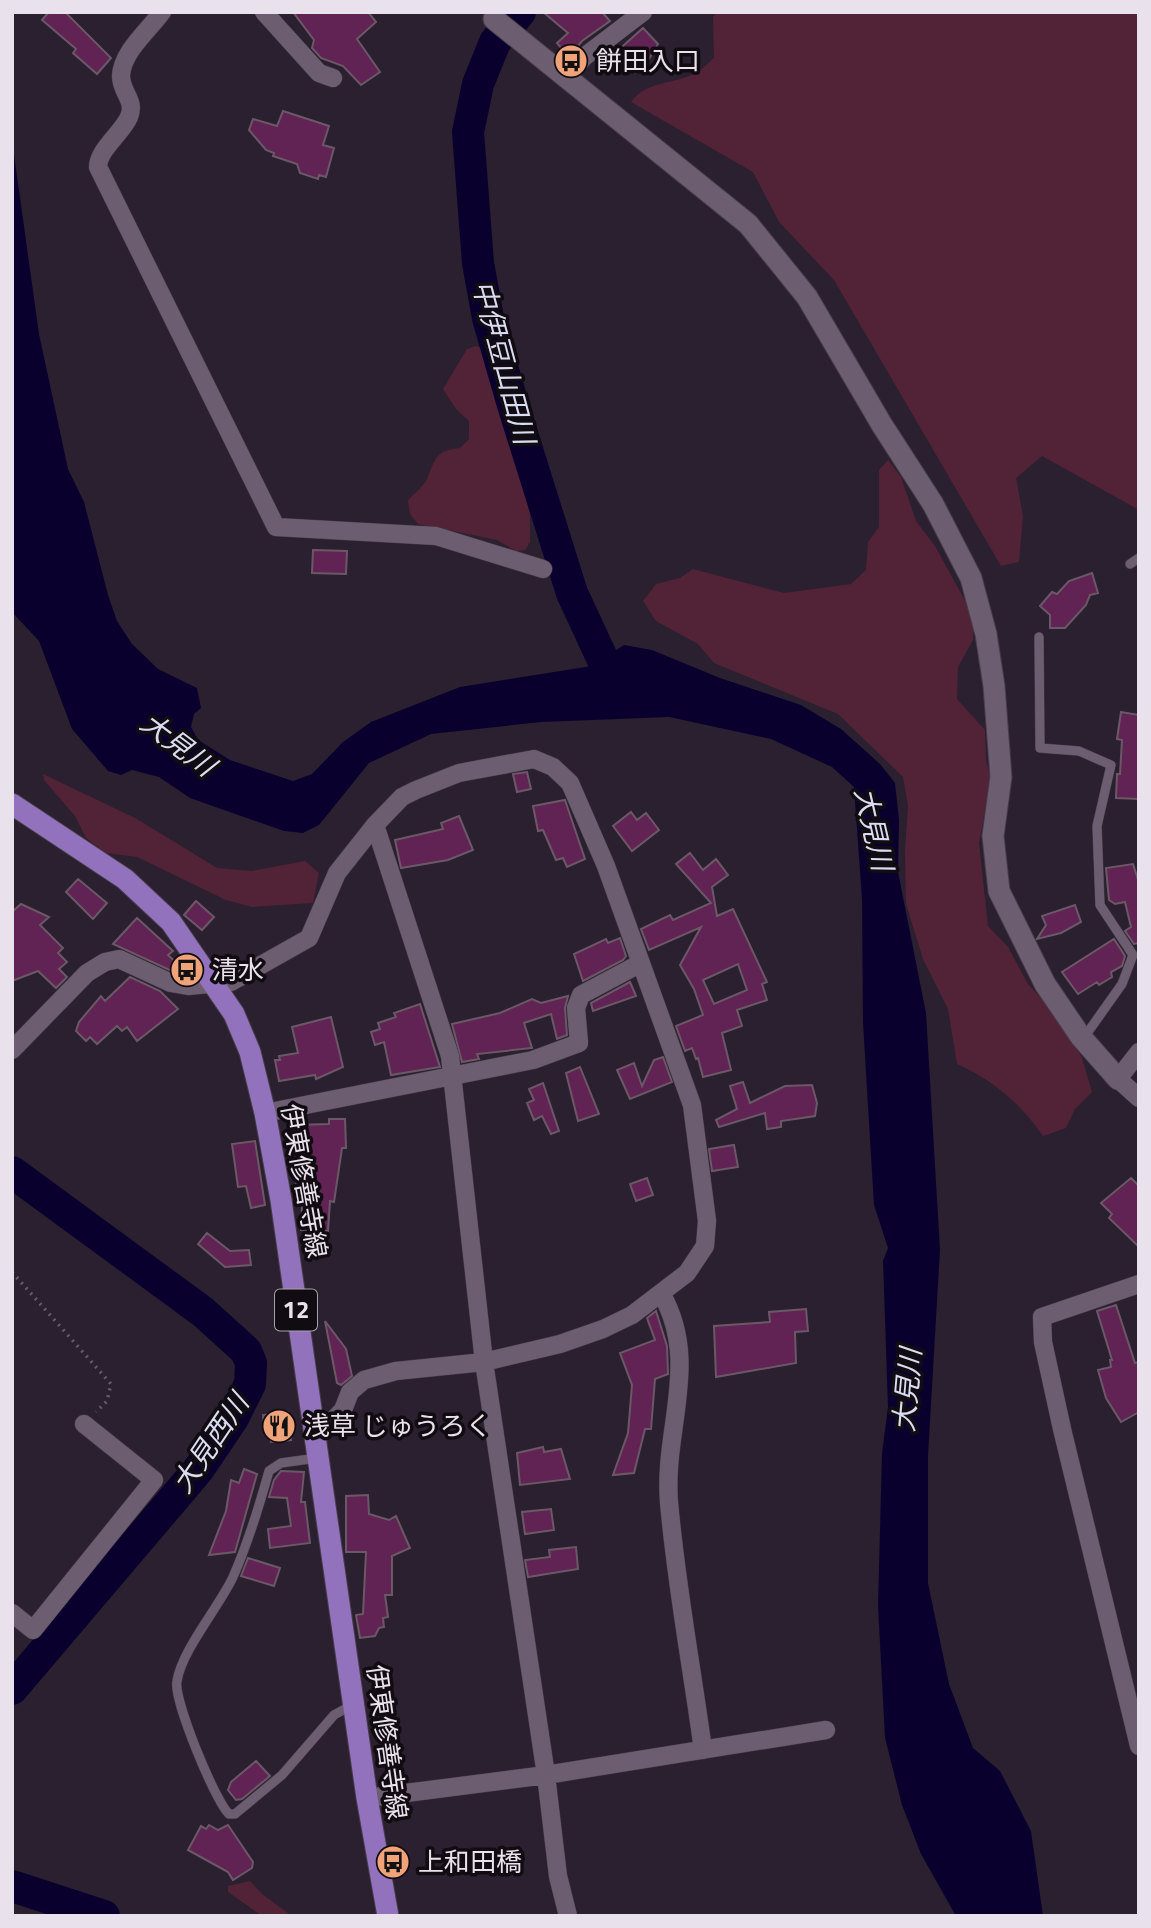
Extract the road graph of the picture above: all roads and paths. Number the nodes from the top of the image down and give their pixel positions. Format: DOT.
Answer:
graph roads {
  1 [pos="162,12"];
  2 [pos="264,12"];
  3 [pos="643,12"];
  4 [pos="490,15"];
  5 [pos="566,77"];
  6 [pos="333,78"];
  7 [pos="543,569"];
  8 [pos="1040,637"];
  9 [pos="12,804"];
  10 [pos="375,825"];
  11 [pos="641,963"];
  12 [pos="213,984"];
  13 [pos="1083,1039"];
  14 [pos="12,1051"];
  15 [pos="1139,1052"];
  16 [pos="452,1075"];
  17 [pos="1118,1079"];
  18 [pos="1139,1098"];
  19 [pos="265,1113"];
  20 [pos="12,1272"];
  21 [pos="1139,1284"];
  22 [pos="661,1293"];
  23 [pos="484,1362"];
  24 [pos="84,1424"];
  25 [pos="316,1450"];
  26 [pos="12,1613"];
  27 [pos="353,1704"];
  28 [pos="826,1730"];
  29 [pos="1139,1746"];
  30 [pos="704,1750"];
  31 [pos="546,1775"];
  32 [pos="367,1798"];
  33 [pos="388,1916"];
  34 [pos="568,1916"];
  1 -- 7 [label="street"];
  2 -- 6 [label="street"];
  3 -- 5 [label="street"];
  4 -- 5 [label="street"];
  5 -- 13 [label="street"];
  8 -- 13 [label="lane"];
  9 -- 12 [label="main road, 伊東修善寺線 / 12"];
  10 -- 11 [label="street"];
  10 -- 12 [label="street"];
  10 -- 16 [label="street"];
  11 -- 16 [label="street"];
  11 -- 22 [label="street"];
  12 -- 14 [label="street"];
  12 -- 19 [label="main road, 伊東修善寺線 / 12"];
  13 -- 17 [label="street"];
  15 -- 17 [label="street"];
  16 -- 19 [label="street"];
  16 -- 23 [label="street"];
  17 -- 18 [label="street"];
  19 -- 25 [label="main road, 伊東修善寺線 / 12"];
  20 -- 24 [label="path"];
  21 -- 29 [label="street"];
  22 -- 23 [label="street"];
  22 -- 30 [label="street"];
  23 -- 25 [label="street"];
  23 -- 31 [label="street"];
  24 -- 26 [label="street"];
  25 -- 27 [label="main road, 伊東修善寺線 / 12"];
  25 -- 27 [label="lane"];
  27 -- 32 [label="main road, 伊東修善寺線 / 12"];
  28 -- 30 [label="street"];
  30 -- 31 [label="street"];
  31 -- 32 [label="street"];
  31 -- 34 [label="street"];
  32 -- 33 [label="main road, 伊東修善寺線 / 12"];
}
